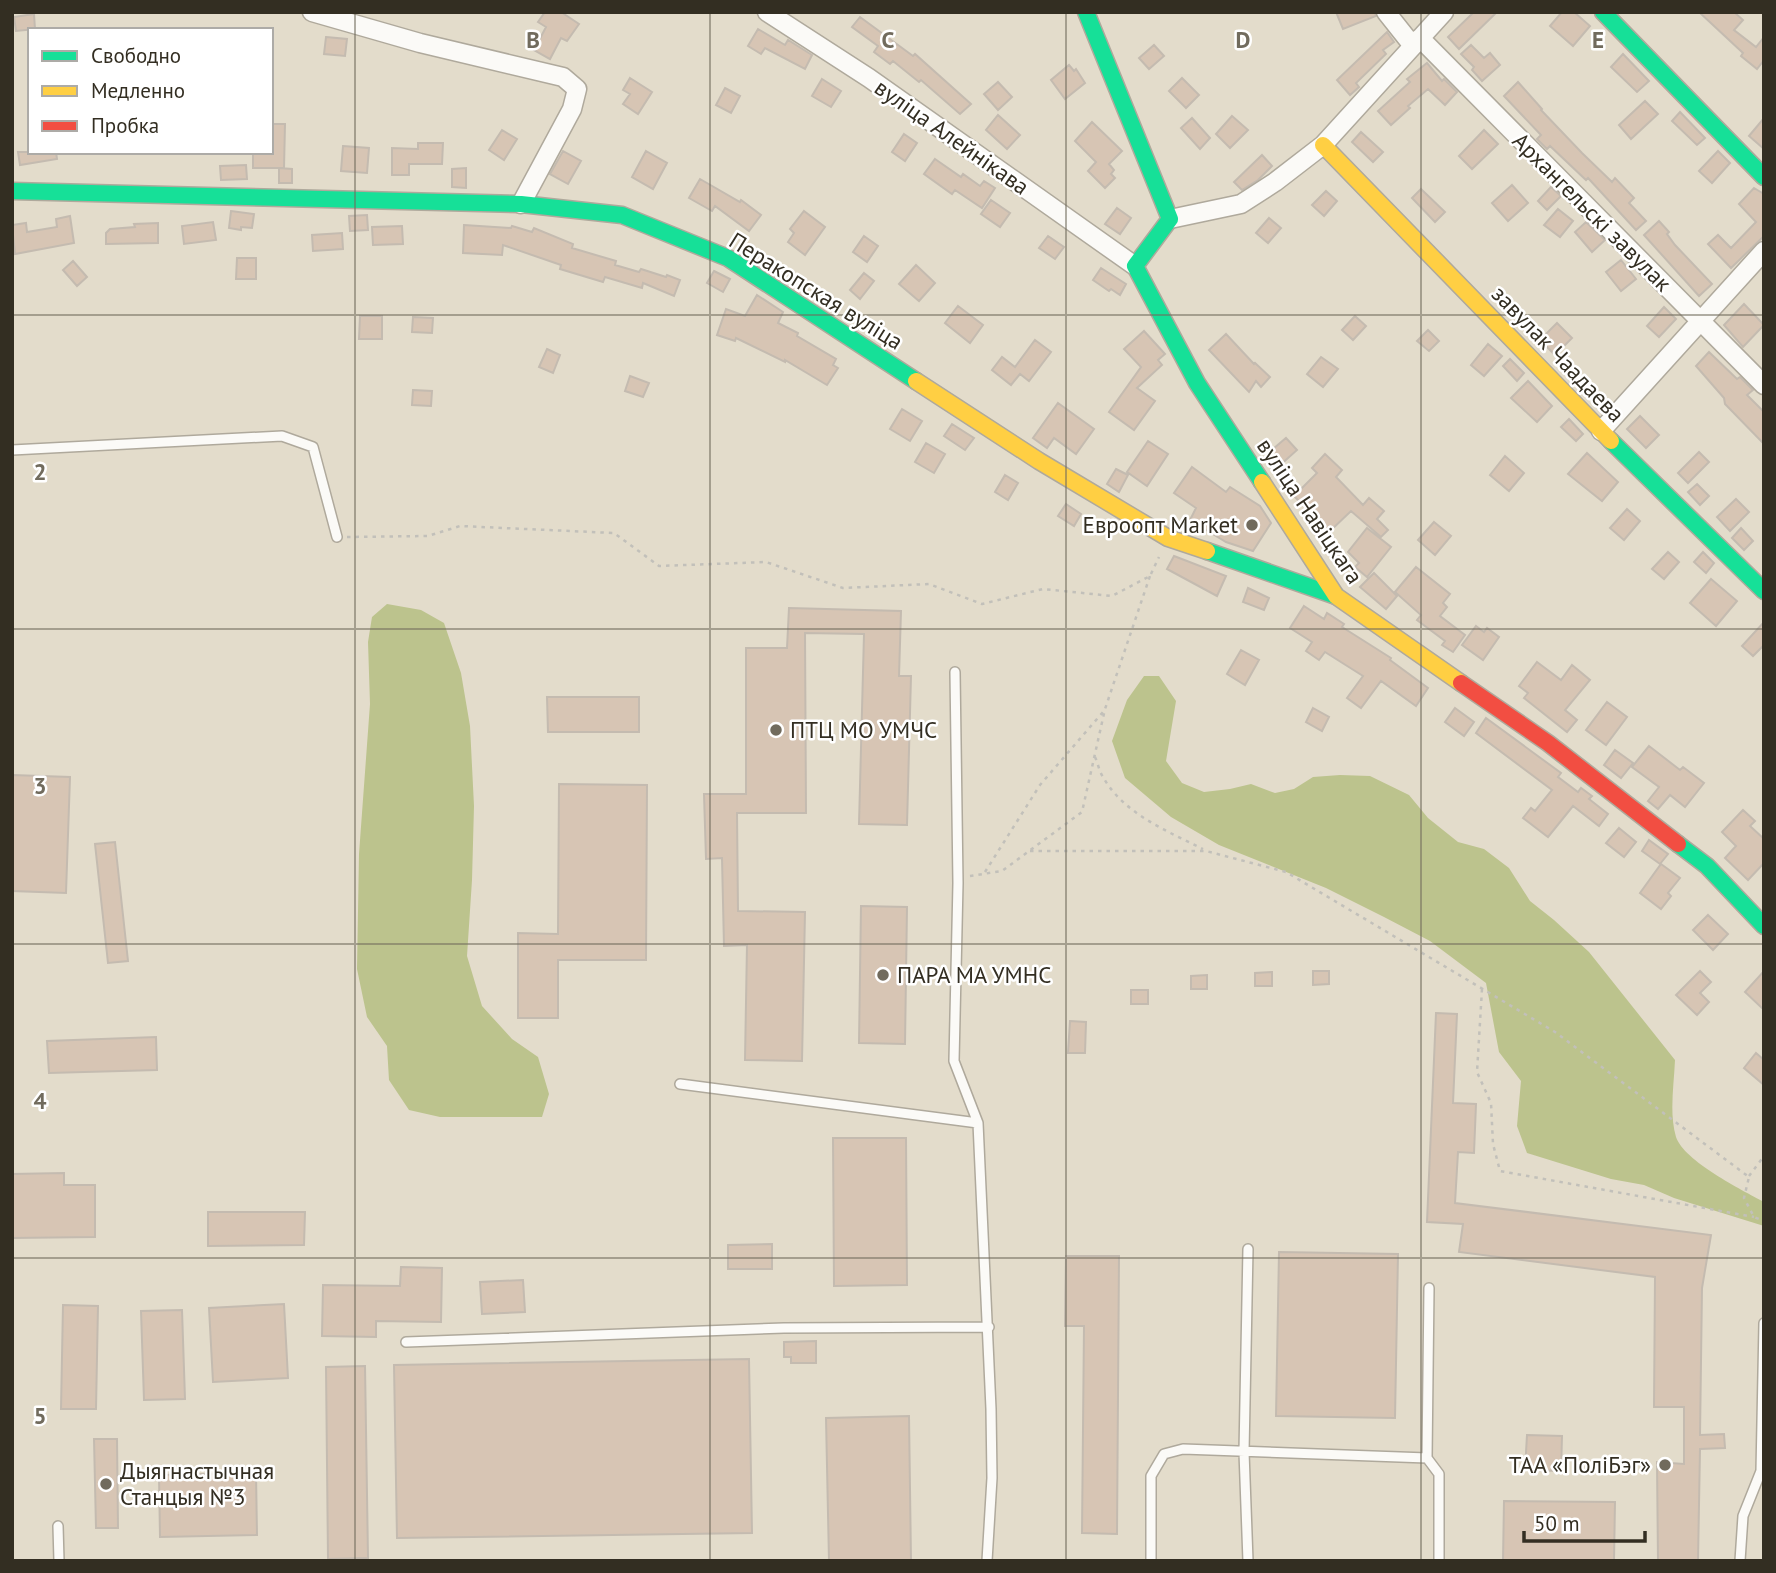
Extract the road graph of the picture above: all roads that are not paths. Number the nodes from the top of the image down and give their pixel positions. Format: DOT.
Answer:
graph roads {
  1 [pos="312,12"];
  2 [pos="767,12"];
  3 [pos="1086,12"];
  4 [pos="1386,12"];
  5 [pos="1444,12"];
  6 [pos="1603,12"];
  7 [pos="1417,42"];
  8 [pos="1323,145"];
  9 [pos="1764,177"];
  10 [pos="12,191"];
  11 [pos="521,204"];
  12 [pos="1170,219"];
  13 [pos="1764,251"];
  14 [pos="1135,266"];
  15 [pos="1700,321"];
  16 [pos="1764,385"];
  17 [pos="1601,431"];
  18 [pos="12,450"];
  19 [pos="337,537"];
  20 [pos="1764,591"];
  21 [pos="1336,596"];
  22 [pos="955,672"];
  23 [pos="1764,926"];
  24 [pos="680,1084"];
  25 [pos="978,1123"];
  26 [pos="1248,1249"];
  27 [pos="1429,1287"];
  28 [pos="1764,1323"];
  29 [pos="989,1327"];
  30 [pos="406,1342"];
  31 [pos="1244,1452"];
  32 [pos="1427,1458"];
  33 [pos="58,1526"];
  34 [pos="59,1561"];
  35 [pos="987,1561"];
  36 [pos="1151,1561"];
  37 [pos="1248,1561"];
  38 [pos="1439,1561"];
  39 [pos="1740,1561"];
  1 -- 11 [label="street"];
  2 -- 14 [label="street, вуліца Алейнікава"];
  3 -- 12 [label="street"];
  4 -- 7 [label="street, Архангельскі завулак"];
  5 -- 7 [label="street"];
  6 -- 9 [label="street"];
  7 -- 8 [label="street"];
  7 -- 15 [label="street, Архангельскі завулак"];
  8 -- 12 [label="street"];
  8 -- 17 [label="street, завулак Чаадаева"];
  10 -- 11 [label="street, Перакопская вуліца"];
  11 -- 21 [label="street, Перакопская вуліца"];
  12 -- 14 [label="street"];
  13 -- 15 [label="street"];
  14 -- 21 [label="street, вуліца Навіцкага"];
  15 -- 16 [label="street, Архангельскі завулак"];
  15 -- 17 [label="street"];
  17 -- 20 [label="street, завулак Чаадаева"];
  18 -- 19 [label="lane"];
  21 -- 23 [label="street, вуліца Навіцкага"];
  22 -- 25 [label="lane"];
  24 -- 25 [label="lane"];
  25 -- 29 [label="lane"];
  26 -- 31 [label="lane"];
  27 -- 32 [label="lane"];
  28 -- 39 [label="lane"];
  29 -- 30 [label="lane"];
  29 -- 35 [label="lane"];
  31 -- 32 [label="lane"];
  31 -- 36 [label="lane"];
  31 -- 37 [label="lane"];
  32 -- 38 [label="lane"];
  33 -- 34 [label="lane"];
}
